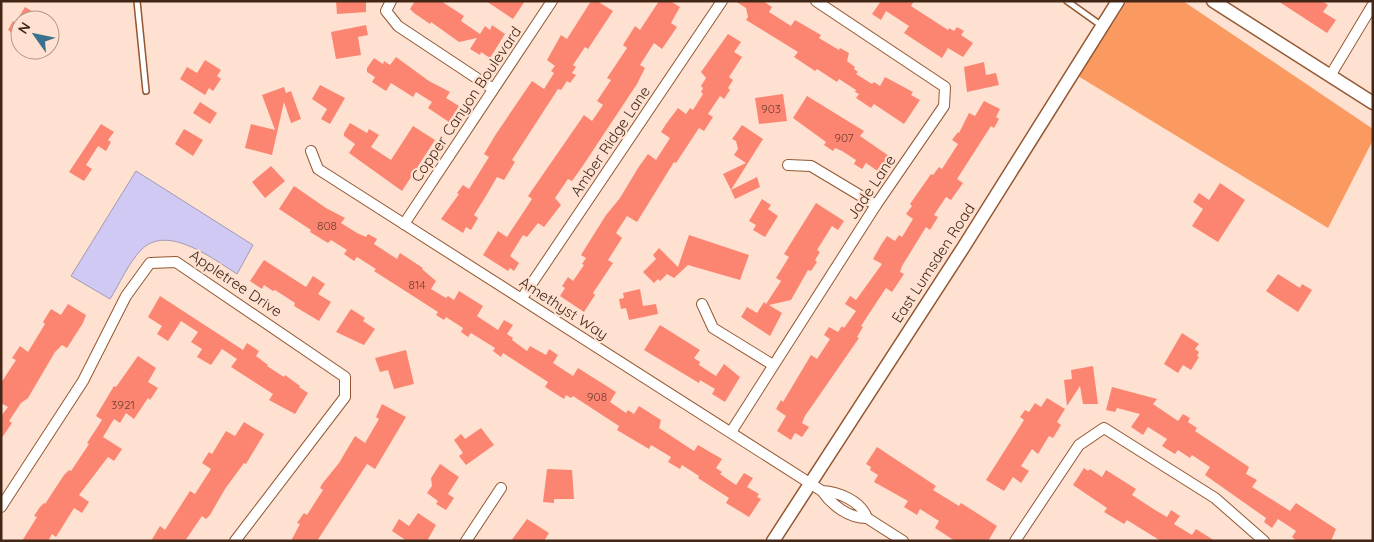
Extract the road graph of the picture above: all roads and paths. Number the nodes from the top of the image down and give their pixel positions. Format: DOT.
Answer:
graph roads {
  1 [pos="137,1"];
  2 [pos="391,1"];
  3 [pos="552,1"];
  4 [pos="722,1"];
  5 [pos="816,1"];
  6 [pos="1118,1"];
  7 [pos="1213,1"];
  8 [pos="1066,2"];
  9 [pos="1369,5"];
  10 [pos="1102,26"];
  11 [pos="1330,76"];
  12 [pos="493,90"];
  13 [pos="146,91"];
  14 [pos="1373,103"];
  15 [pos="311,152"];
  16 [pos="788,165"];
  17 [pos="876,205"];
  18 [pos="404,224"];
  19 [pos="522,298"];
  20 [pos="702,304"];
  21 [pos="773,365"];
  22 [pos="731,432"];
  23 [pos="810,483"];
  24 [pos="501,488"];
  25 [pos="1,507"];
  26 [pos="235,541"];
  27 [pos="466,541"];
  28 [pos="774,541"];
  29 [pos="903,541"];
  30 [pos="1015,541"];
  31 [pos="1264,541"];
  1 -- 13 [label="lane"];
  2 -- 12 [label="street"];
  3 -- 12 [label="street, Copper Canyon Boulevard"];
  4 -- 19 [label="street, Amber Ridge Lane"];
  5 -- 17 [label="street, Jade Lane"];
  6 -- 10 [label="street, East Lumsden Road"];
  7 -- 11 [label="street"];
  8 -- 10 [label="lane"];
  9 -- 11 [label="street"];
  10 -- 23 [label="street, East Lumsden Road"];
  11 -- 14 [label="street"];
  12 -- 18 [label="street, Copper Canyon Boulevard"];
  15 -- 18 [label="street, Amethyst Way"];
  16 -- 17 [label="street"];
  17 -- 21 [label="street, Jade Lane"];
  18 -- 19 [label="street, Amethyst Way"];
  19 -- 22 [label="street, Amethyst Way"];
  20 -- 21 [label="street"];
  21 -- 22 [label="street, Jade Lane"];
  22 -- 23 [label="street, Amethyst Way"];
  23 -- 28 [label="street, East Lumsden Road"];
  23 -- 29 [label="street, Amethyst Way"];
  24 -- 27 [label="street"];
  25 -- 26 [label="street, Appletree Drive"];
  30 -- 31 [label="street"];
}
